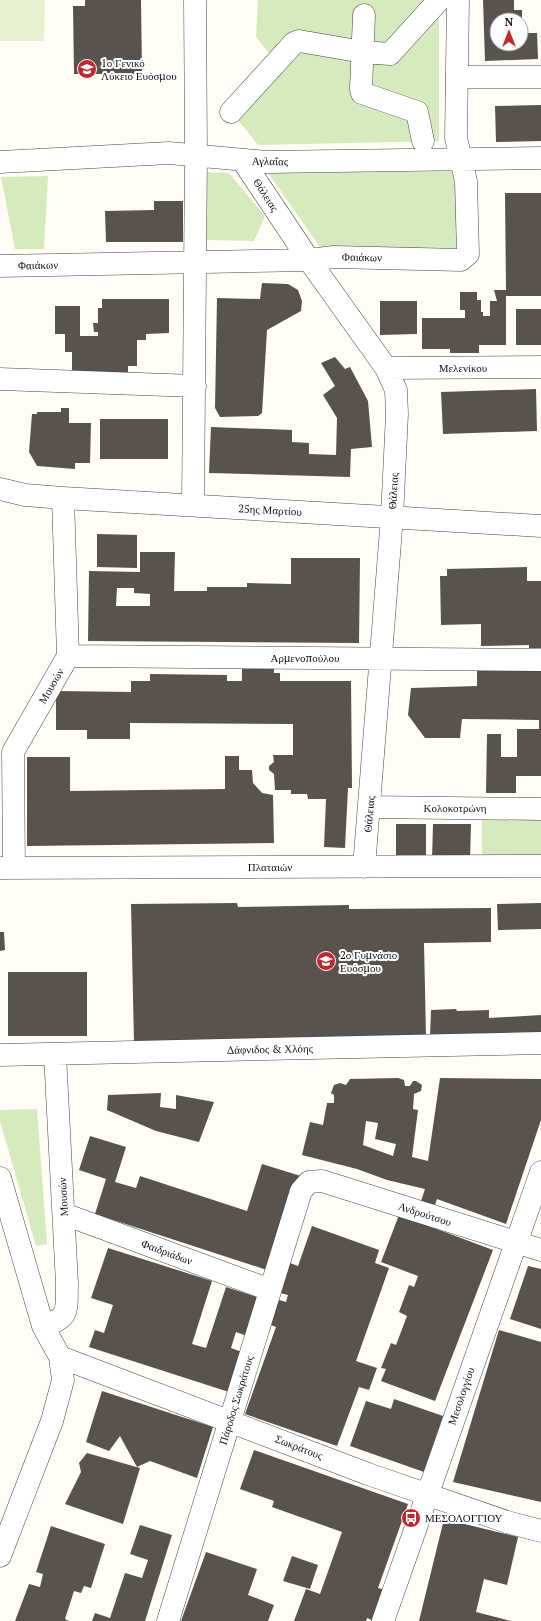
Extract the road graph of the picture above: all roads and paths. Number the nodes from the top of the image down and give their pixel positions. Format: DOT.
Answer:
graph roads {
  1 [pos="195,0"];
  2 [pos="439,0"];
  3 [pos="458,0"];
  4 [pos="364,14"];
  5 [pos="363,52"];
  6 [pos="457,77"];
  7 [pos="541,77"];
  8 [pos="231,112"];
  9 [pos="423,141"];
  10 [pos="196,154"];
  11 [pos="541,158"];
  12 [pos="460,160"];
  13 [pos="243,161"];
  14 [pos="0,162"];
  15 [pos="309,260"];
  16 [pos="195,261"];
  17 [pos="0,266"];
  18 [pos="541,367"];
  19 [pos="386,368"];
  20 [pos="0,379"];
  21 [pos="195,386"];
  22 [pos="0,489"];
  23 [pos="63,498"];
  24 [pos="193,505"];
  25 [pos="392,517"];
  26 [pos="541,526"];
  27 [pos="68,656"];
  28 [pos="381,659"];
  29 [pos="541,660"];
  30 [pos="369,807"];
  31 [pos="541,809"];
  32 [pos="541,866"];
  33 [pos="364,867"];
  34 [pos="7,868"];
  35 [pos="541,1043"];
  36 [pos="55,1054"];
  37 [pos="0,1055"];
  38 [pos="541,1172"];
  39 [pos="0,1178"];
  40 [pos="309,1182"];
  41 [pos="64,1214"];
  42 [pos="515,1243"];
  43 [pos="541,1250"];
  44 [pos="270,1290"];
  45 [pos="43,1326"];
  46 [pos="60,1357"];
  47 [pos="229,1421"];
  48 [pos="426,1495"];
  49 [pos="541,1531"];
  50 [pos="0,1556"];
  51 [pos="168,1621"];
  52 [pos="383,1621"];
  1 -- 10 [label="street"];
  2 -- 5 [label="street"];
  3 -- 6 [label="street, Φαιάκων"];
  4 -- 5 [label="street"];
  5 -- 8 [label="street"];
  5 -- 9 [label="street"];
  6 -- 7 [label="street"];
  6 -- 12 [label="street, Φαιάκων"];
  10 -- 13 [label="street, Αγλαΐας"];
  10 -- 14 [label="street, Αγλαΐας"];
  10 -- 16 [label="street"];
  11 -- 12 [label="street, Αγλαΐας"];
  12 -- 13 [label="street, Αγλαΐας"];
  12 -- 15 [label="street, Φαιάκων"];
  13 -- 15 [label="street, Θάλειας"];
  15 -- 16 [label="street, Φαιάκων"];
  15 -- 19 [label="street, Θάλειας"];
  16 -- 17 [label="street, Φαιάκων"];
  16 -- 21 [label="street"];
  18 -- 19 [label="street, Μελενίκου"];
  19 -- 25 [label="street, Θάλειας"];
  20 -- 21 [label="street"];
  21 -- 24 [label="street"];
  22 -- 23 [label="street, 25ης Μαρτίου"];
  23 -- 24 [label="street, 25ης Μαρτίου"];
  23 -- 27 [label="street, Μουσών"];
  24 -- 25 [label="street, 25ης Μαρτίου"];
  25 -- 26 [label="street, 25ης Μαρτίου"];
  25 -- 28 [label="street, Θάλειας"];
  27 -- 28 [label="street, Αρμενοπούλου"];
  27 -- 34 [label="street, Μουσών"];
  28 -- 29 [label="street, Αρμενοπούλου"];
  28 -- 30 [label="street, Θάλειας"];
  30 -- 31 [label="street, Κολοκοτρώνη"];
  30 -- 33 [label="street, Θάλειας"];
  32 -- 33 [label="street, Πλαταιών"];
  33 -- 34 [label="street, Πλαταιών"];
  35 -- 36 [label="street, Δάφνιδος & Χλόης"];
  36 -- 37 [label="street, Δάφνιδος & Χλόης"];
  36 -- 41 [label="street, Μουσών"];
  38 -- 42 [label="street, Μεσολογγίου"];
  39 -- 45 [label="street"];
  40 -- 42 [label="street, Ανδρούτσου"];
  40 -- 44 [label="street, Πάροδος Σωκράτους"];
  41 -- 44 [label="street, Φαιδριάδων"];
  41 -- 45 [label="street, Μουσών"];
  42 -- 43 [label="street, Ανδρούτσου"];
  42 -- 48 [label="street, Μεσολογγίου"];
  44 -- 47 [label="street, Πάροδος Σωκράτους"];
  45 -- 46 [label="street"];
  46 -- 47 [label="street, Σωκράτους"];
  46 -- 50 [label="street"];
  47 -- 48 [label="street, Σωκράτους"];
  47 -- 51 [label="street, Πάροδος Σωκράτους"];
  48 -- 49 [label="street, Σωκράτους"];
  48 -- 52 [label="street, Μεσολογγίου"];
}
